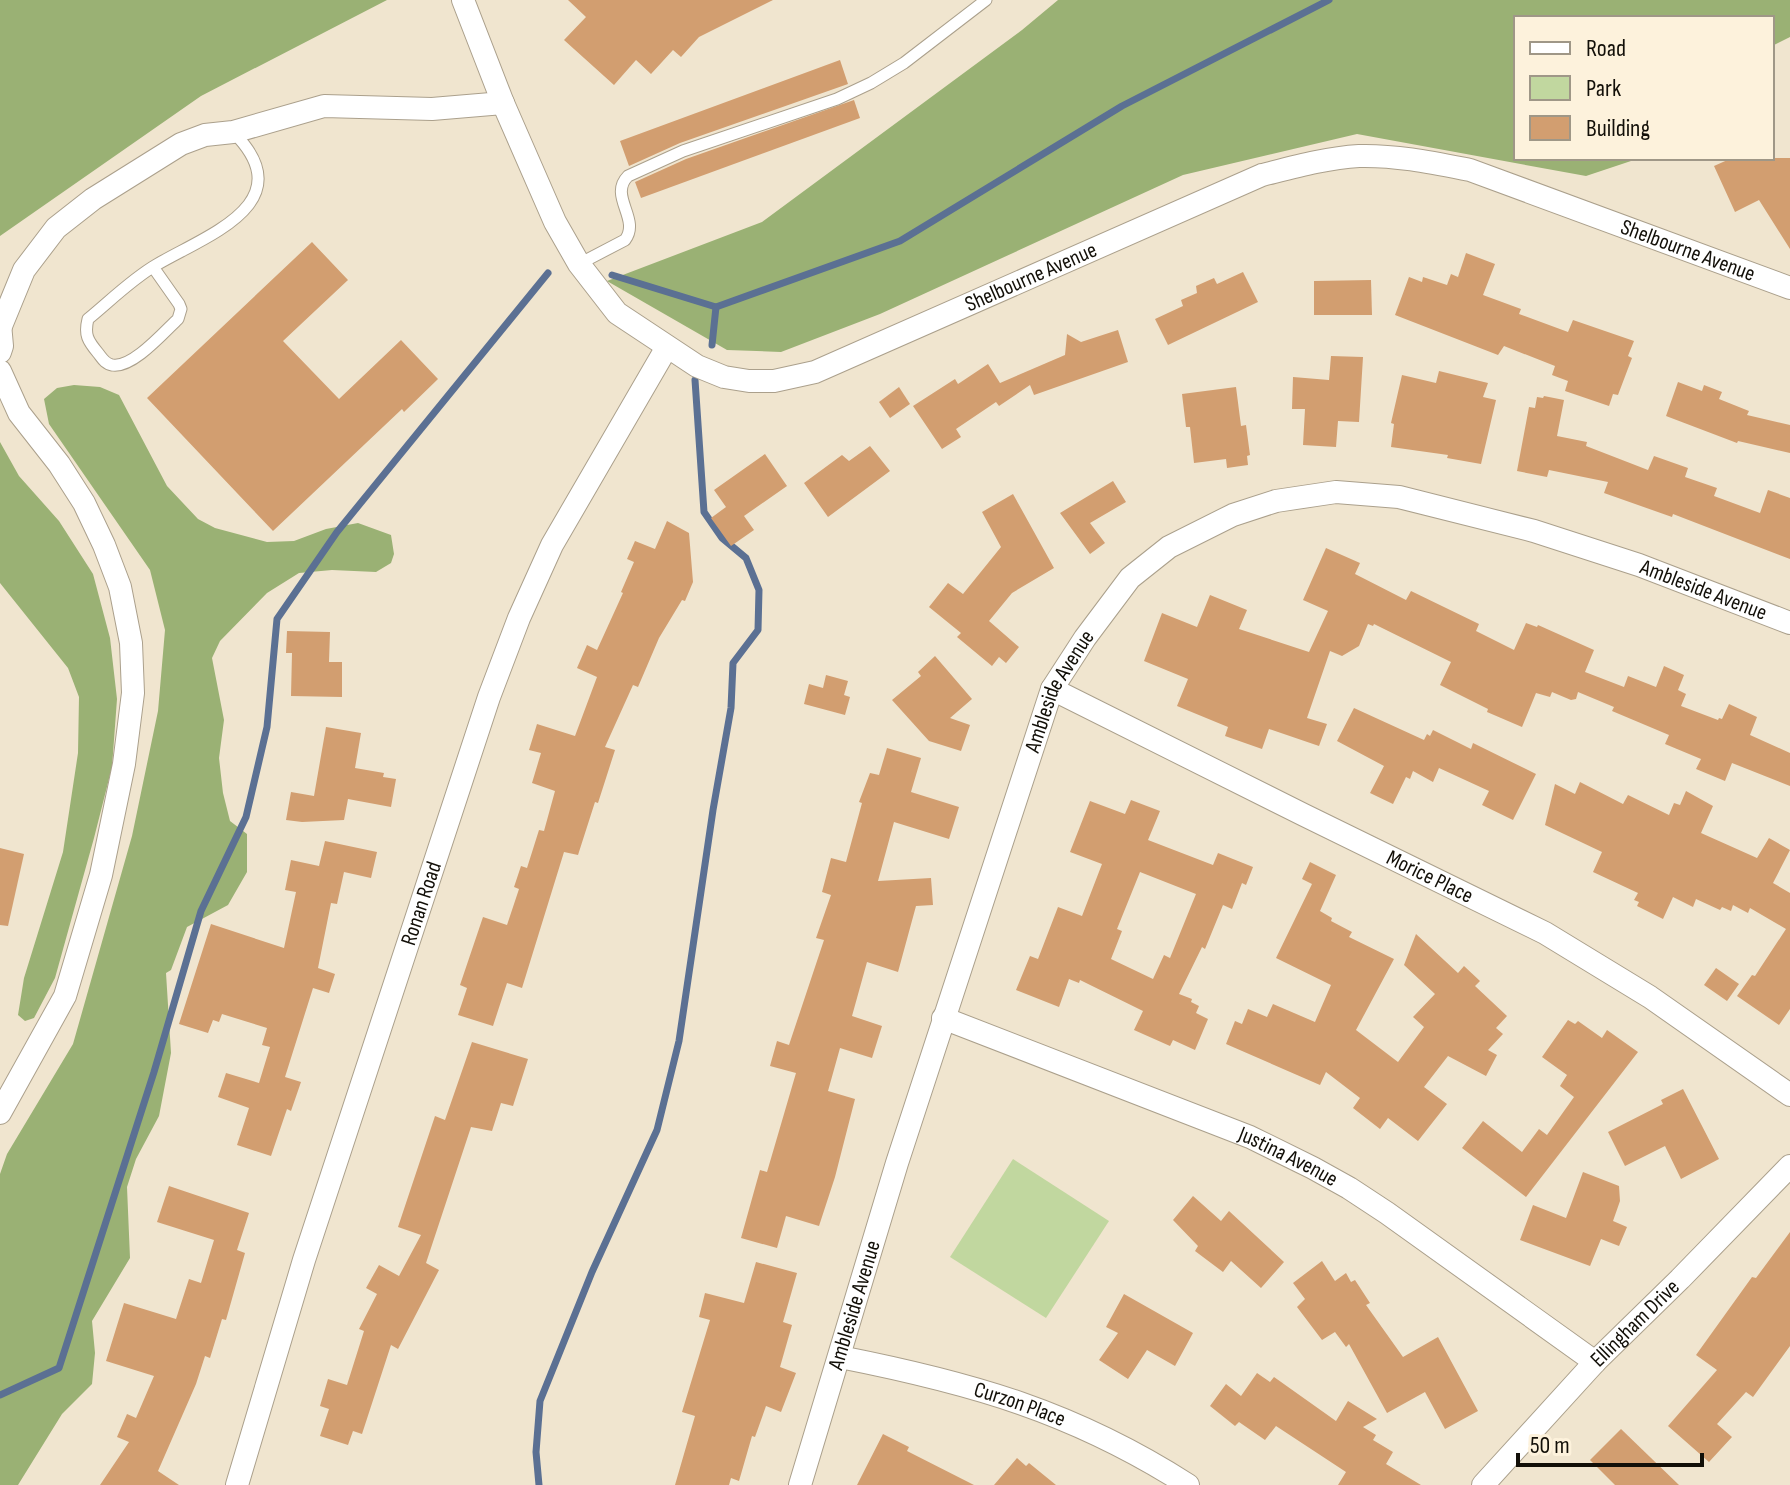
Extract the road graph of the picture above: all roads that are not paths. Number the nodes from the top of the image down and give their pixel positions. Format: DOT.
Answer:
graph roads {
  1 [pos="463,0"];
  2 [pos="986,0"];
  3 [pos="503,103"];
  4 [pos="233,132"];
  5 [pos="579,264"];
  6 [pos="153,267"];
  7 [pos="24,270"];
  8 [pos="0,283"];
  9 [pos="1790,288"];
  10 [pos="1,325"];
  11 [pos="667,347"];
  12 [pos="0,352"];
  13 [pos="0,371"];
  14 [pos="0,398"];
  15 [pos="19,413"];
  16 [pos="1790,623"];
  17 [pos="1052,689"];
  18 [pos="943,1018"];
  19 [pos="1790,1095"];
  20 [pos="1,1107"];
  21 [pos="1790,1166"];
  22 [pos="840,1357"];
  23 [pos="1595,1362"];
  24 [pos="237,1485"];
  25 [pos="800,1485"];
  26 [pos="1188,1485"];
  27 [pos="1483,1485"];
  1 -- 3 [label="street, Shelbourne Avenue"];
  2 -- 5 [label="lane"];
  3 -- 4 [label="street"];
  3 -- 5 [label="street, Shelbourne Avenue"];
  4 -- 6 [label="lane"];
  4 -- 7 [label="street"];
  5 -- 11 [label="street, Shelbourne Avenue"];
  6 -- 6 [label="lane"];
  7 -- 8 [label="street"];
  7 -- 10 [label="street"];
  9 -- 11 [label="street, Shelbourne Avenue"];
  10 -- 12 [label="street"];
  11 -- 24 [label="street, Ronan Road"];
  13 -- 15 [label="street"];
  14 -- 15 [label="street"];
  15 -- 20 [label="street"];
  16 -- 17 [label="street, Ambleside Avenue"];
  17 -- 18 [label="street, Ambleside Avenue"];
  17 -- 19 [label="street, Morice Place"];
  18 -- 22 [label="street, Ambleside Avenue"];
  18 -- 23 [label="street, Justina Avenue"];
  21 -- 23 [label="street, Ellingham Drive"];
  22 -- 25 [label="street, Ambleside Avenue"];
  22 -- 26 [label="street, Curzon Place"];
  23 -- 27 [label="street, Ellingham Drive"];
}
